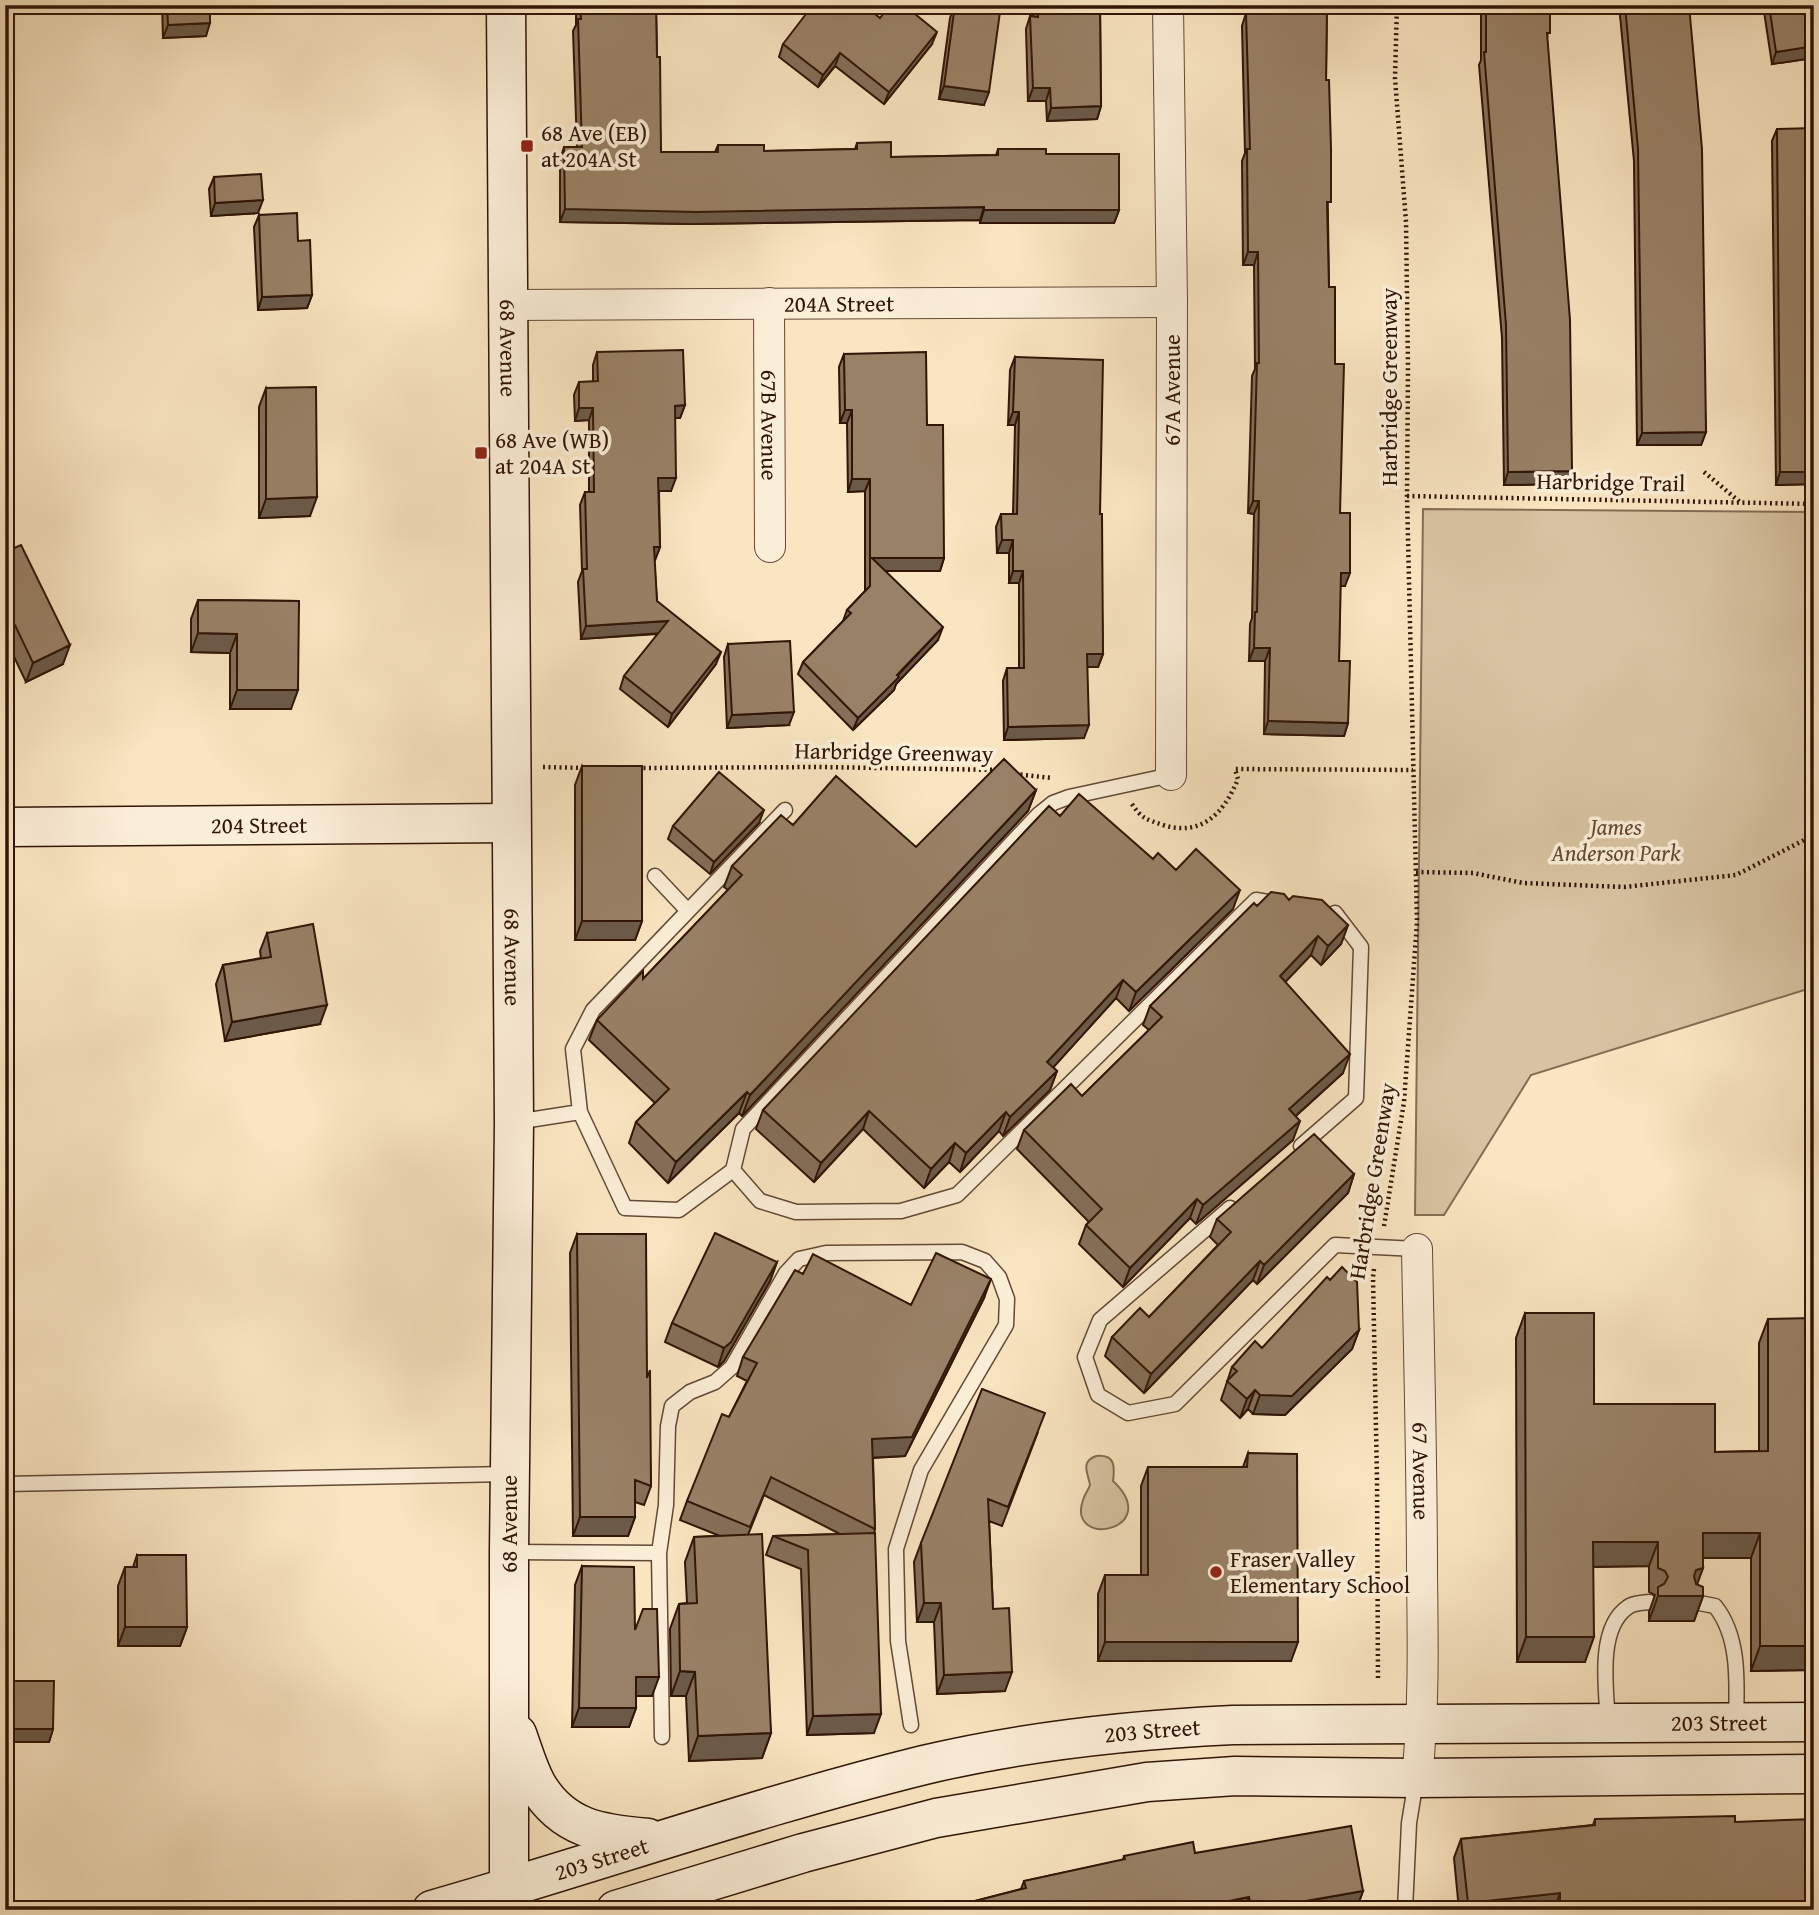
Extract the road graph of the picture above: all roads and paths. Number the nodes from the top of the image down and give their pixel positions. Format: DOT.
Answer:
graph roads {
  1 [pos="506,5"];
  2 [pos="1168,5"];
  3 [pos="1397,5"];
  4 [pos="1172,302"];
  5 [pos="769,303"];
  6 [pos="507,304"];
  7 [pos="1704,471"];
  8 [pos="1407,496"];
  9 [pos="1741,502"];
  10 [pos="1814,504"];
  11 [pos="770,547"];
  12 [pos="511,766"];
  13 [pos="595,768"];
  14 [pos="633,768"];
  15 [pos="1413,770"];
  16 [pos="1171,775"];
  17 [pos="1061,777"];
  18 [pos="1124,783"];
  19 [pos="785,810"];
  20 [pos="512,823"];
  21 [pos="5,827"];
  22 [pos="1814,835"];
  23 [pos="1416,873"];
  24 [pos="655,876"];
  25 [pos="1296,907"];
  26 [pos="688,911"];
  27 [pos="1323,911"];
  28 [pos="580,1112"];
  29 [pos="514,1122"];
  30 [pos="1294,1151"];
  31 [pos="733,1170"];
  32 [pos="1243,1196"];
  33 [pos="1380,1248"];
  34 [pos="1417,1249"];
  35 [pos="510,1474"];
  36 [pos="5,1484"];
  37 [pos="509,1552"];
  38 [pos="659,1553"];
  39 [pos="1649,1602"];
  40 [pos="1694,1602"];
  41 [pos="1378,1681"];
  42 [pos="510,1717"];
  43 [pos="1814,1721"];
  44 [pos="1736,1722"];
  45 [pos="1608,1723"];
  46 [pos="1422,1724"];
  47 [pos="911,1725"];
  48 [pos="662,1737"];
  49 [pos="1814,1774"];
  50 [pos="1417,1778"];
  51 [pos="661,1839"];
  52 [pos="509,1898"];
  53 [pos="432,1910"];
  54 [pos="616,1910"];
  55 [pos="1405,1910"];
  1 -- 6 [label="main road, 68 Avenue"];
  2 -- 4 [label="street, 67A Avenue"];
  3 -- 8 [label="path, Harbridge Greenway"];
  4 -- 5 [label="street, 204A Street"];
  4 -- 16 [label="street, 67A Avenue"];
  5 -- 6 [label="street, 204A Street"];
  5 -- 11 [label="street, 67B Avenue"];
  6 -- 12 [label="main road, 68 Avenue"];
  7 -- 9 [label="path"];
  8 -- 9 [label="path, Harbridge Trail"];
  8 -- 15 [label="path, Harbridge Greenway"];
  9 -- 10 [label="path, Harbridge Trail"];
  12 -- 13 [label="path"];
  12 -- 20 [label="main road, 68 Avenue"];
  14 -- 17 [label="path, Harbridge Greenway"];
  15 -- 18 [label="path"];
  15 -- 23 [label="path, Harbridge Greenway"];
  16 -- 18 [label="lane"];
  18 -- 31 [label="lane"];
  19 -- 26 [label="lane"];
  20 -- 21 [label="main road, 204 Street"];
  20 -- 29 [label="main road, 68 Avenue"];
  22 -- 23 [label="path"];
  23 -- 33 [label="path, Harbridge Greenway"];
  24 -- 26 [label="lane"];
  25 -- 31 [label="lane"];
  26 -- 28 [label="lane"];
  27 -- 30 [label="lane"];
  28 -- 29 [label="lane"];
  28 -- 31 [label="lane"];
  29 -- 35 [label="main road, 68 Avenue"];
  32 -- 33 [label="lane"];
  33 -- 34 [label="lane"];
  33 -- 41 [label="path, Harbridge Greenway"];
  34 -- 46 [label="street, 67 Avenue"];
  35 -- 36 [label="lane"];
  35 -- 37 [label="main road, 68 Avenue"];
  37 -- 38 [label="lane"];
  37 -- 42 [label="main road, 68 Avenue"];
  38 -- 47 [label="lane"];
  38 -- 48 [label="lane"];
  39 -- 45 [label="lane"];
  40 -- 44 [label="lane"];
  42 -- 51 [label="main road"];
  42 -- 52 [label="main road, 68 Avenue"];
  43 -- 44 [label="main road, 203 Street"];
  44 -- 45 [label="main road, 203 Street"];
  45 -- 46 [label="main road, 203 Street"];
  46 -- 50 [label="street, 67 Avenue"];
  46 -- 51 [label="main road, 203 Street"];
  49 -- 50 [label="main road"];
  50 -- 54 [label="main road"];
  50 -- 55 [label="lane"];
  51 -- 52 [label="main road, 203 Street"];
  52 -- 53 [label="main road, 203 Street"];
}
